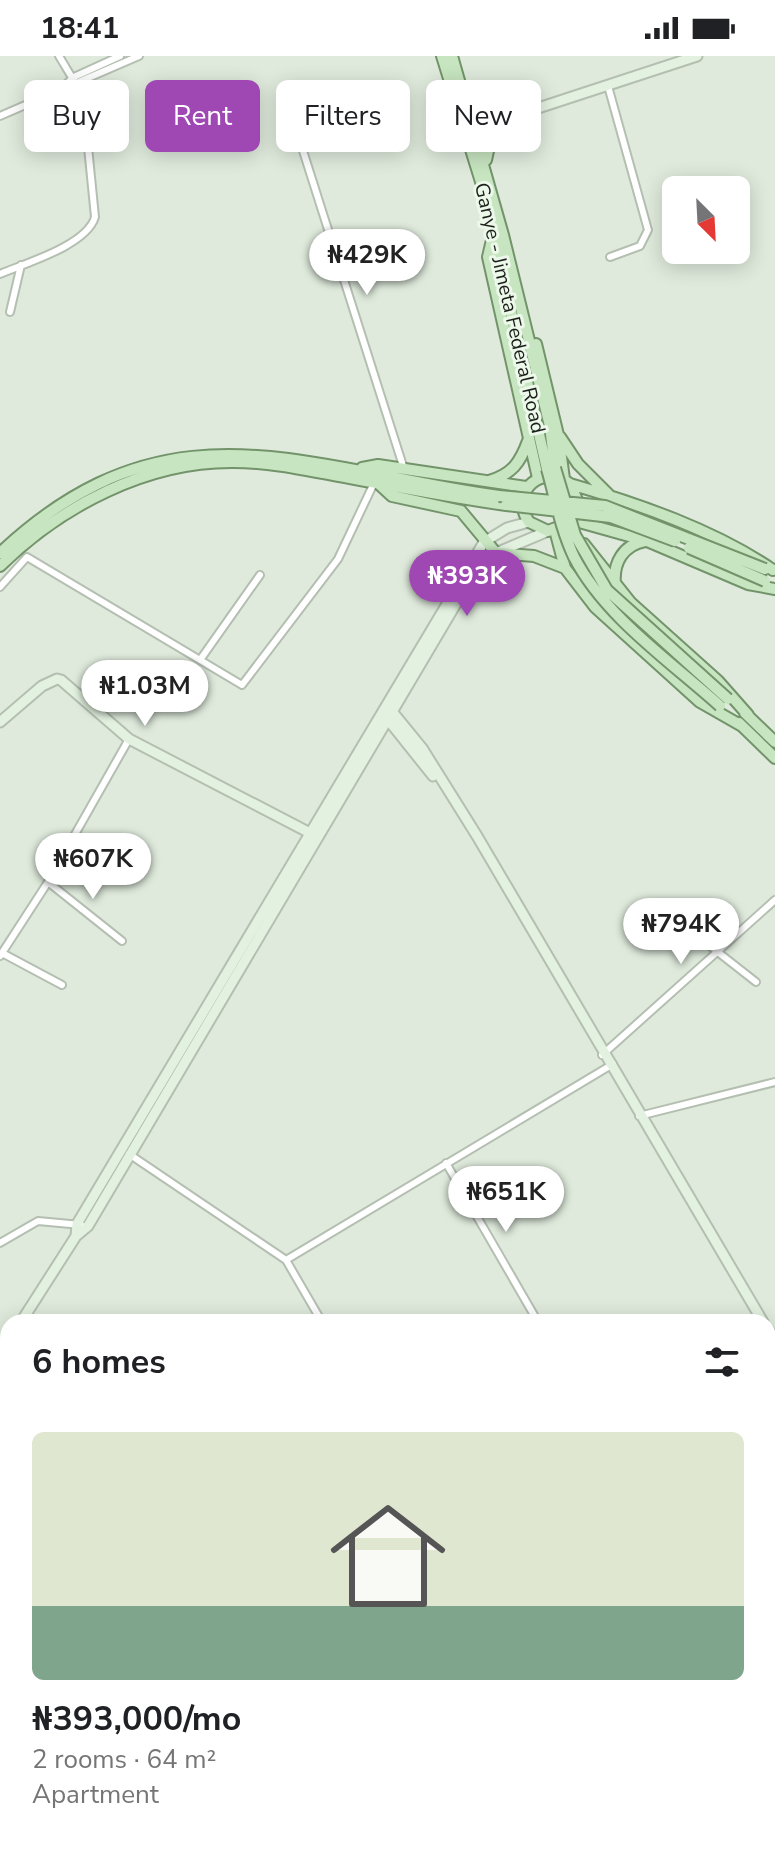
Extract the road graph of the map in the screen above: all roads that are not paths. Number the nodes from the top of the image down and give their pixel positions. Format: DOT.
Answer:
graph roads {
  1 [pos="59,56"];
  2 [pos="120,56"];
  3 [pos="139,56"];
  4 [pos="442,56"];
  5 [pos="452,56"];
  6 [pos="697,56"];
  7 [pos="679,59"];
  8 [pos="74,80"];
  9 [pos="77,80"];
  10 [pos="78,80"];
  11 [pos="460,80"];
  12 [pos="608,86"];
  13 [pos="24,105"];
  14 [pos="541,109"];
  15 [pos="0,116"];
  16 [pos="88,152"];
  17 [pos="303,152"];
  18 [pos="481,152"];
  19 [pos="488,152"];
  20 [pos="485,166"];
  21 [pos="498,236"];
  22 [pos="610,257"];
  23 [pos="21,265"];
  24 [pos="0,274"];
  25 [pos="0,304"];
  26 [pos="558,435"];
  27 [pos="528,439"];
  28 [pos="358,469"];
  29 [pos="404,469"];
  30 [pos="538,478"];
  31 [pos="487,482"];
  32 [pos="567,482"];
  33 [pos="377,483"];
  34 [pos="526,487"];
  35 [pos="611,496"];
  36 [pos="503,500"];
  37 [pos="529,522"];
  38 [pos="570,522"];
  39 [pos="551,530"];
  40 [pos="647,541"];
  41 [pos="484,542"];
  42 [pos="0,553"];
  43 [pos="496,553"];
  44 [pos="0,566"];
  45 [pos="565,568"];
  46 [pos="771,570"];
  47 [pos="260,575"];
  48 [pos="615,585"];
  49 [pos="772,585"];
  50 [pos="0,587"];
  51 [pos="200,660"];
  52 [pos="724,702"];
  53 [pos="388,713"];
  54 [pos="748,715"];
  55 [pos="0,722"];
  56 [pos="742,726"];
  57 [pos="129,739"];
  58 [pos="775,742"];
  59 [pos="775,758"];
  60 [pos="310,833"];
  61 [pos="48,882"];
  62 [pos="775,900"];
  63 [pos="683,918"];
  64 [pos="122,941"];
  65 [pos="719,951"];
  66 [pos="1,954"];
  67 [pos="756,982"];
  68 [pos="62,985"];
  69 [pos="604,1053"];
  70 [pos="610,1065"];
  71 [pos="775,1082"];
  72 [pos="641,1116"];
  73 [pos="129,1154"];
  74 [pos="446,1163"];
  75 [pos="77,1224"];
  76 [pos="88,1226"];
  77 [pos="76,1236"];
  78 [pos="0,1243"];
  79 [pos="286,1260"];
  80 [pos="26,1314"];
  81 [pos="317,1314"];
  82 [pos="533,1314"];
  83 [pos="752,1314"];
  84 [pos="758,1314"];
  1 -- 8 [label="street"];
  2 -- 9 [label="street"];
  3 -- 10 [label="street"];
  4 -- 21 [label="main road, Ganye - Jimeta Federal Road"];
  5 -- 11 [label="main road, Ganye - Jimeta Federal Road"];
  6 -- 7 [label="main road"];
  7 -- 12 [label="main road"];
  12 -- 14 [label="main road"];
  12 -- 22 [label="street"];
  13 -- 15 [label="street"];
  16 -- 23 [label="street"];
  17 -- 29 [label="street"];
  18 -- 20 [label="main road, Ganye - Jimeta Federal Road"];
  19 -- 20 [label="main road"];
  20 -- 21 [label="main road, Ganye - Jimeta Federal Road"];
  21 -- 26 [label="main road"];
  21 -- 27 [label="main road"];
  21 -- 52 [label="main road, Ganye - Jimeta Federal Road, bridge"];
  23 -- 24 [label="street"];
  23 -- 25 [label="street"];
  26 -- 32 [label="main road"];
  26 -- 35 [label="main road"];
  27 -- 30 [label="main road"];
  27 -- 31 [label="main road"];
  28 -- 29 [label="main road"];
  28 -- 36 [label="main road"];
  28 -- 42 [label="main road"];
  29 -- 31 [label="main road"];
  30 -- 32 [label="main road"];
  30 -- 34 [label="main road"];
  31 -- 34 [label="main road"];
  32 -- 35 [label="main road"];
  32 -- 38 [label="main road"];
  33 -- 36 [label="main road"];
  33 -- 41 [label="main road"];
  33 -- 44 [label="main road"];
  33 -- 51 [label="street"];
  34 -- 37 [label="main road"];
  35 -- 46 [label="main road"];
  36 -- 46 [label="main road, bridge"];
  36 -- 49 [label="main road, bridge"];
  37 -- 39 [label="main road"];
  37 -- 41 [label="main road"];
  38 -- 39 [label="main road"];
  38 -- 40 [label="main road"];
  38 -- 48 [label="main road"];
  39 -- 43 [label="main road"];
  39 -- 45 [label="main road"];
  40 -- 48 [label="main road"];
  40 -- 49 [label="main road"];
  41 -- 43 [label="main road"];
  41 -- 53 [label="main road"];
  43 -- 45 [label="main road"];
  43 -- 53 [label="main road"];
  45 -- 56 [label="main road"];
  47 -- 51 [label="street"];
  48 -- 54 [label="main road"];
  50 -- 51 [label="street"];
  52 -- 54 [label="main road"];
  52 -- 56 [label="main road"];
  53 -- 60 [label="main road"];
  53 -- 69 [label="main road"];
  53 -- 73 [label="main road"];
  54 -- 58 [label="main road"];
  55 -- 57 [label="main road"];
  56 -- 59 [label="main road"];
  57 -- 60 [label="main road"];
  57 -- 61 [label="street"];
  60 -- 75 [label="main road"];
  61 -- 64 [label="street"];
  61 -- 66 [label="street"];
  62 -- 65 [label="street"];
  63 -- 65 [label="street"];
  65 -- 67 [label="street"];
  65 -- 69 [label="street"];
  66 -- 68 [label="street"];
  69 -- 70 [label="main road"];
  70 -- 72 [label="main road"];
  70 -- 74 [label="street"];
  71 -- 72 [label="street"];
  72 -- 83 [label="main road"];
  72 -- 84 [label="main road"];
  73 -- 76 [label="main road"];
  73 -- 79 [label="street"];
  74 -- 79 [label="street"];
  74 -- 82 [label="street"];
  75 -- 76 [label="street"];
  75 -- 77 [label="main road"];
  75 -- 78 [label="street"];
  76 -- 77 [label="main road"];
  77 -- 80 [label="main road"];
  79 -- 81 [label="street"];
}
